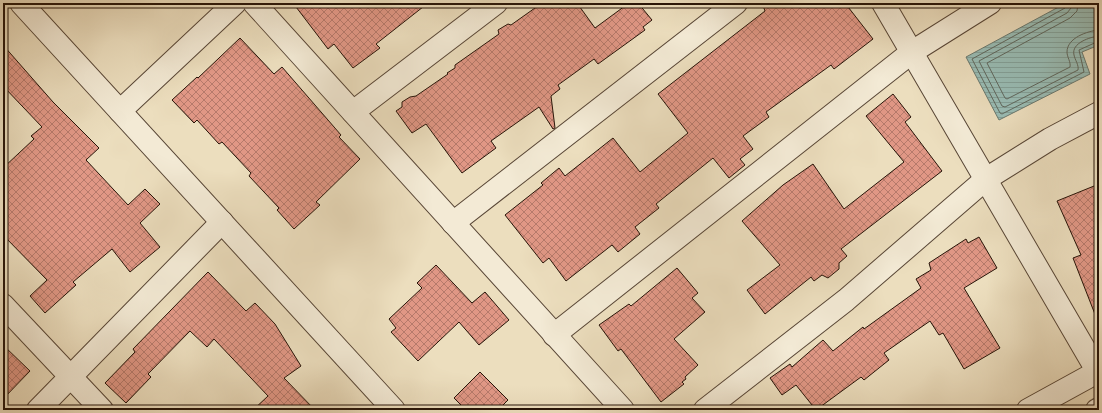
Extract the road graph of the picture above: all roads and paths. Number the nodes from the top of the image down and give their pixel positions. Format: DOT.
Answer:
graph roads {
  1 [pos="21,3"];
  2 [pos="235,3"];
  3 [pos="254,3"];
  4 [pos="496,3"];
  5 [pos="736,3"];
  6 [pos="883,3"];
  7 [pos="990,3"];
  8 [pos="912,52"];
  9 [pos="120,111"];
  10 [pos="353,112"];
  11 [pos="1099,113"];
  12 [pos="986,179"];
  13 [pos="222,222"];
  14 [pos="453,223"];
  15 [pos="3,305"];
  16 [pos="554,335"];
  17 [pos="1098,372"];
  18 [pos="71,376"];
  19 [pos="38,410"];
  20 [pos="102,410"];
  21 [pos="394,410"];
  22 [pos="624,410"];
  23 [pos="705,410"];
  24 [pos="1028,410"];
  1 -- 9 [label="street"];
  2 -- 9 [label="street"];
  3 -- 10 [label="street"];
  4 -- 10 [label="street"];
  5 -- 14 [label="street"];
  6 -- 8 [label="street"];
  7 -- 8 [label="street"];
  8 -- 12 [label="street"];
  8 -- 16 [label="street"];
  9 -- 13 [label="street"];
  10 -- 14 [label="street"];
  11 -- 12 [label="street"];
  12 -- 17 [label="street"];
  12 -- 23 [label="street"];
  13 -- 18 [label="street"];
  13 -- 21 [label="street"];
  14 -- 16 [label="street"];
  15 -- 18 [label="street"];
  16 -- 22 [label="street"];
  17 -- 24 [label="street"];
  18 -- 19 [label="street"];
  18 -- 20 [label="street"];
}
